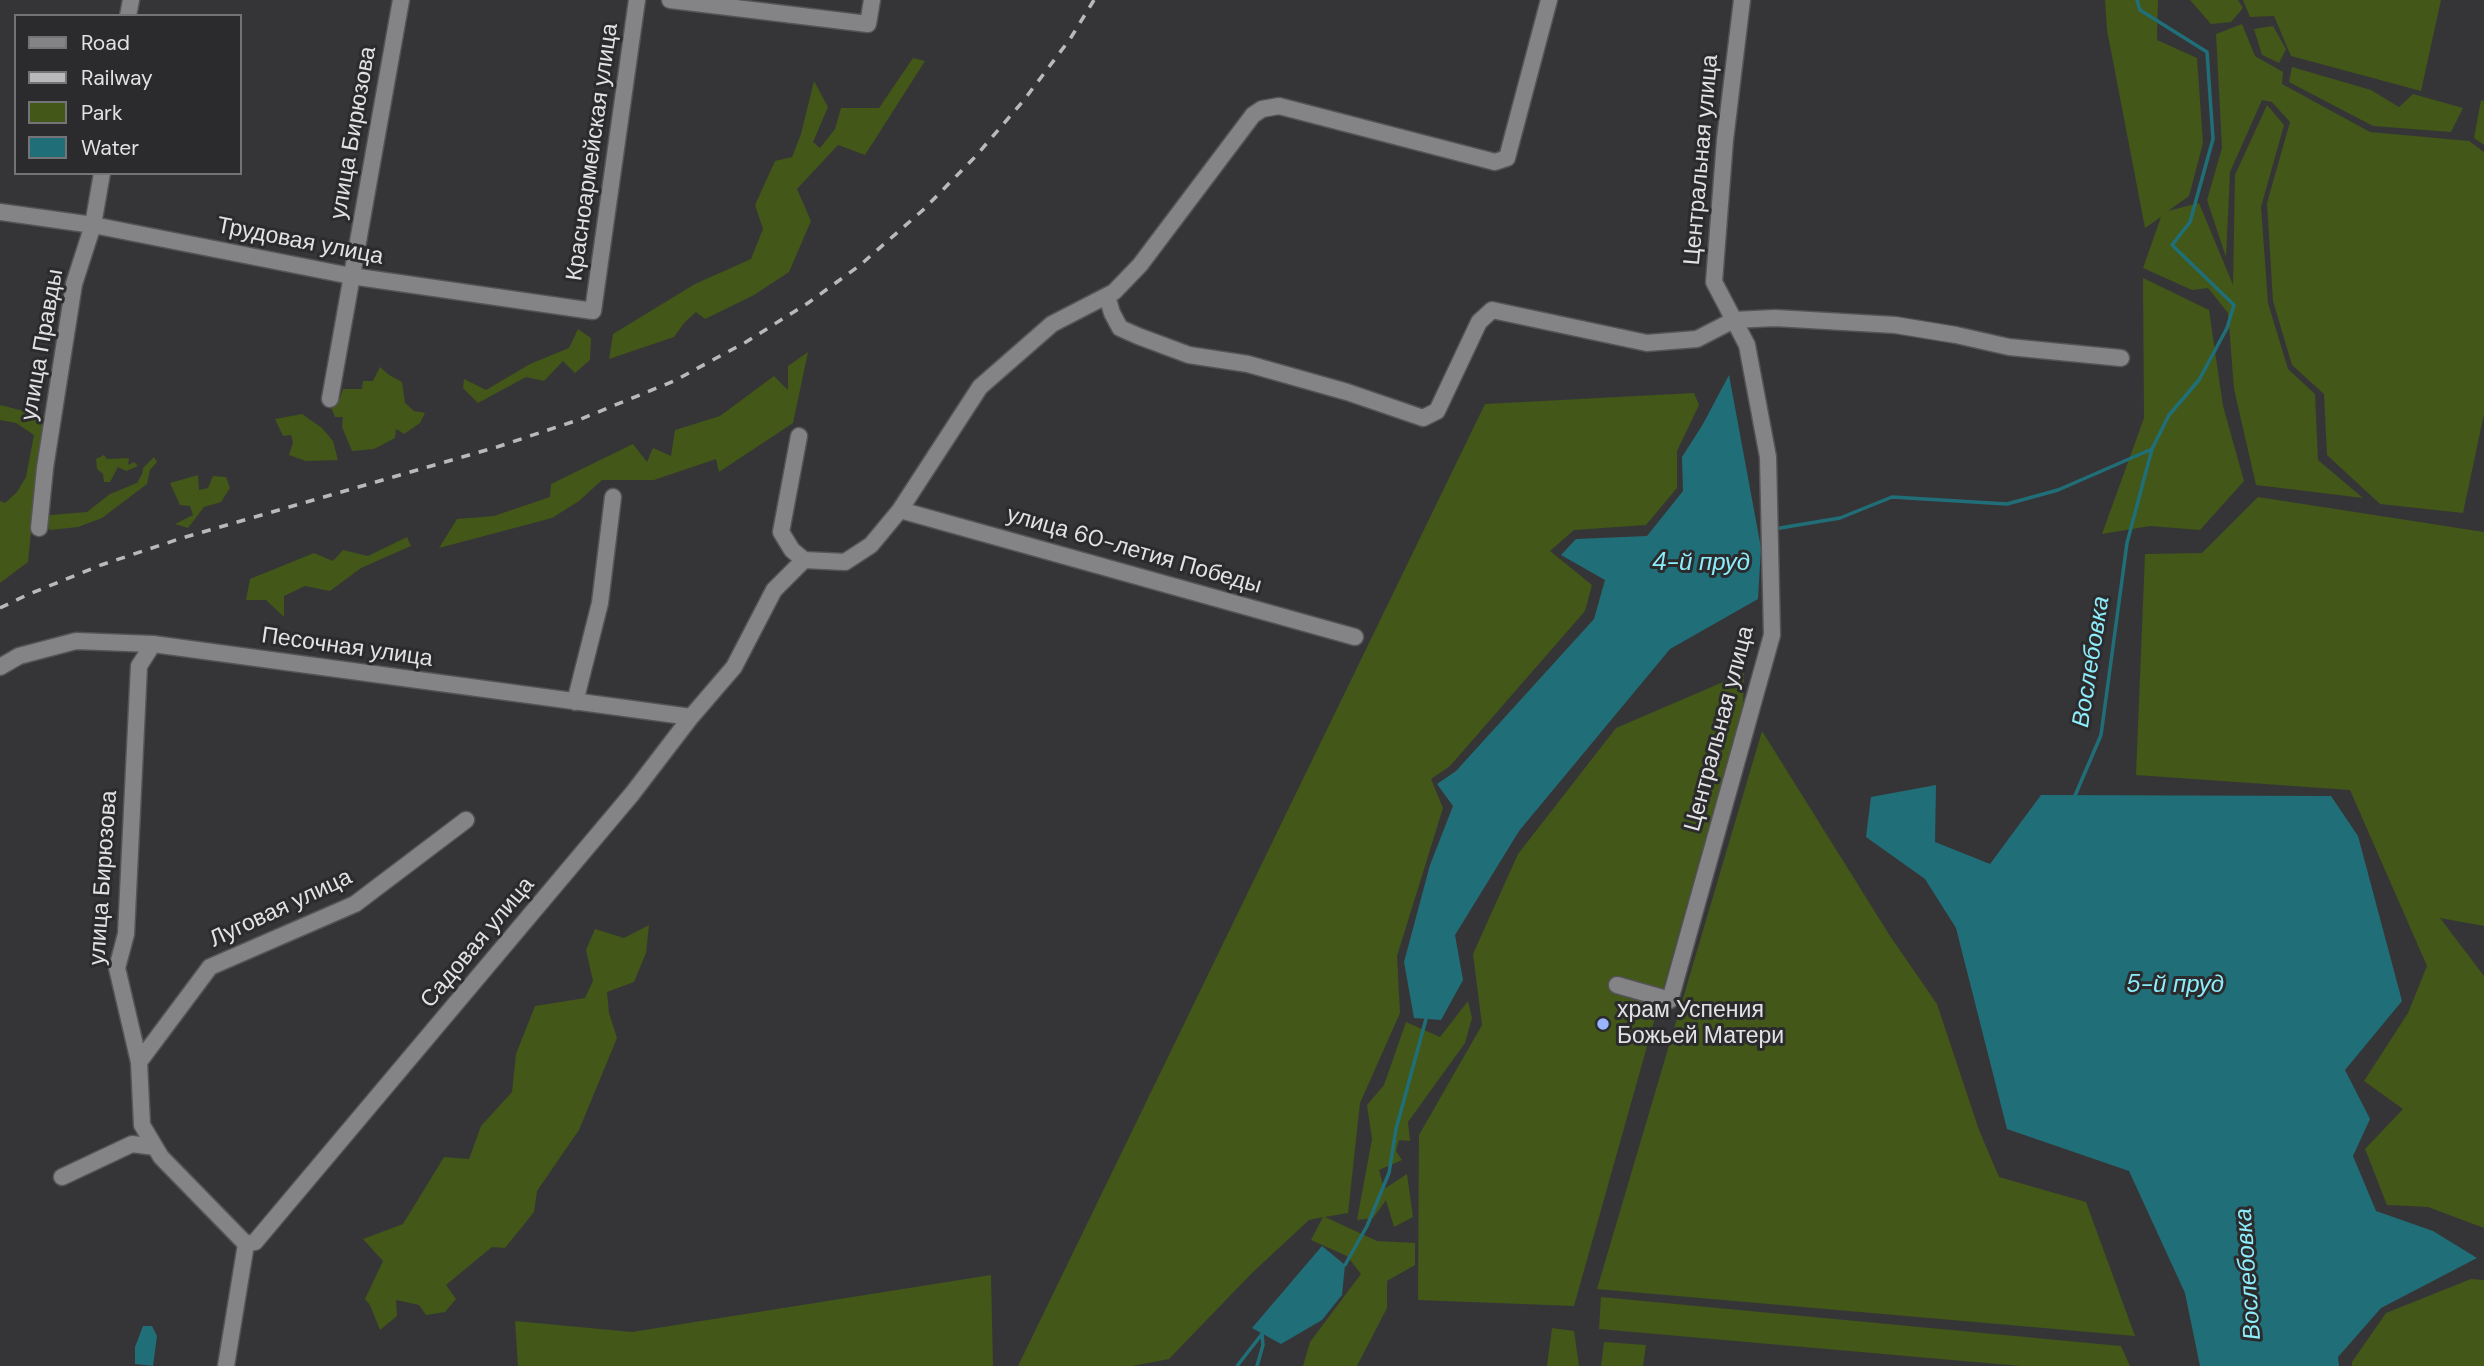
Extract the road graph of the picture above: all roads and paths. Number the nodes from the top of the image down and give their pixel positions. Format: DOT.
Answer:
graph roads {
  1 [pos="401,0"];
  2 [pos="637,0"];
  3 [pos="670,0"];
  4 [pos="872,0"];
  5 [pos="1549,0"];
  6 [pos="1742,0"];
  7 [pos="102,175"];
  8 [pos="0,212"];
  9 [pos="93,225"];
  10 [pos="351,276"];
  11 [pos="1107,296"];
  12 [pos="593,311"];
  13 [pos="1734,320"];
  14 [pos="2121,358"];
  15 [pos="330,399"];
  16 [pos="799,436"];
  17 [pos="613,497"];
  18 [pos="900,510"];
  19 [pos="39,528"];
  20 [pos="804,559"];
  21 [pos="1355,637"];
  22 [pos="153,644"];
  23 [pos="0,667"];
  24 [pos="575,702"];
  25 [pos="691,717"];
  26 [pos="466,820"];
  27 [pos="1617,985"];
  28 [pos="139,1062"];
  29 [pos="155,1147"];
  30 [pos="62,1177"];
  31 [pos="246,1244"];
  32 [pos="226,1366"];
  1 -- 10 [label="street, улица Бирюзова"];
  2 -- 12 [label="street, Красноармейская улица"];
  3 -- 4 [label="street"];
  5 -- 11 [label="street"];
  6 -- 13 [label="street, Центральная улица"];
  7 -- 9 [label="street, улица Правды"];
  8 -- 9 [label="street, Трудовая улица"];
  9 -- 10 [label="street, Трудовая улица"];
  9 -- 19 [label="street, улица Правды"];
  10 -- 12 [label="street, Трудовая улица"];
  10 -- 15 [label="street, улица Бирюзова"];
  11 -- 13 [label="street"];
  11 -- 18 [label="street"];
  13 -- 14 [label="street"];
  13 -- 27 [label="street, Центральная улица"];
  16 -- 20 [label="street"];
  17 -- 24 [label="street"];
  18 -- 20 [label="street"];
  18 -- 21 [label="street, улица 60-летия Победы"];
  20 -- 25 [label="street, Садовая улица"];
  22 -- 23 [label="street, Песочная улица"];
  22 -- 24 [label="street, Песочная улица"];
  22 -- 28 [label="street, улица Бирюзова"];
  24 -- 25 [label="street, Песочная улица"];
  25 -- 31 [label="street, Садовая улица"];
  26 -- 28 [label="street, Луговая улица"];
  28 -- 29 [label="street, улица Бирюзова"];
  29 -- 30 [label="street"];
  29 -- 31 [label="street, улица Бирюзова"];
  31 -- 32 [label="street"];
}
